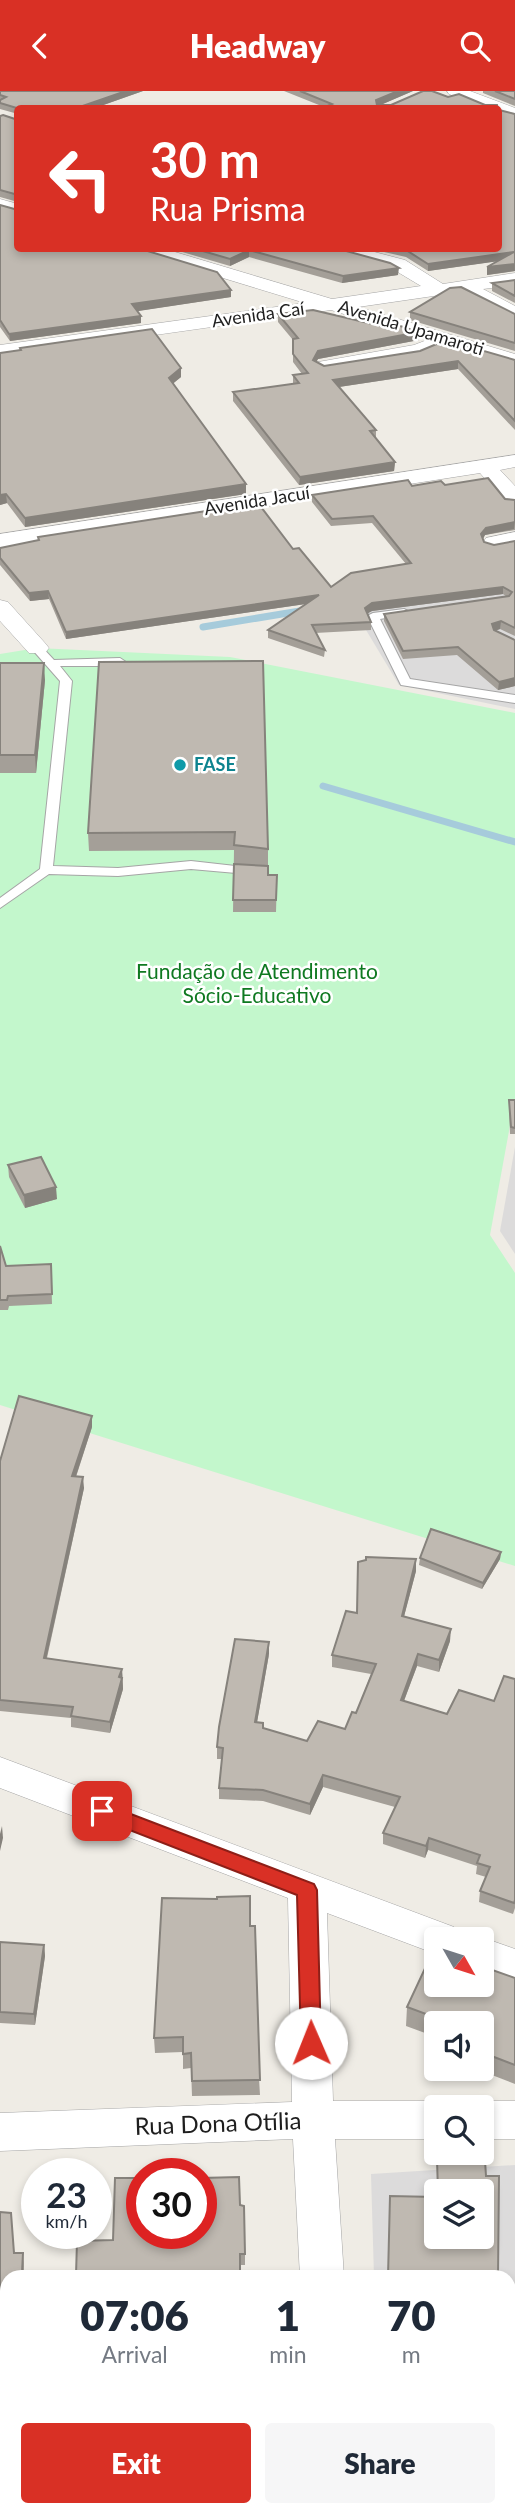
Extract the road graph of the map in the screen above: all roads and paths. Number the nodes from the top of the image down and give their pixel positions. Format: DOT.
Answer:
graph roads {
  1 [pos="456,91"];
  2 [pos="483,105"];
  3 [pos="157,252"];
  4 [pos="366,252"];
  5 [pos="393,256"];
  6 [pos="515,279"];
  7 [pos="463,286"];
  8 [pos="440,289"];
  9 [pos="335,305"];
  10 [pos="514,313"];
  11 [pos="447,338"];
  12 [pos="0,351"];
  13 [pos="515,360"];
  14 [pos="325,366"];
  15 [pos="515,461"];
  16 [pos="485,465"];
  17 [pos="515,499"];
  18 [pos="0,541"];
  19 [pos="0,607"];
  20 [pos="412,611"];
  21 [pos="45,656"];
  22 [pos="136,662"];
  23 [pos="515,699"];
  24 [pos="46,870"];
  25 [pos="262,873"];
  26 [pos="0,904"];
  27 [pos="0,1772"];
  28 [pos="307,1890"];
  29 [pos="424,1933"];
  30 [pos="494,1959"];
  31 [pos="515,1966"];
  32 [pos="313,2120"];
  33 [pos="424,2120"];
  34 [pos="494,2120"];
  35 [pos="515,2120"];
  36 [pos="0,2132"];
  37 [pos="322,2270"];
  1 -- 2 [label="street"];
  3 -- 9 [label="street, Avenida Upamaroti"];
  4 -- 5 [label="street"];
  5 -- 8 [label="street"];
  6 -- 7 [label="street, Avenida Caí"];
  7 -- 8 [label="street, Avenida Caí"];
  7 -- 10 [label="street"];
  8 -- 9 [label="street, Avenida Caí"];
  9 -- 11 [label="street, Avenida Upamaroti"];
  9 -- 12 [label="street, Avenida Caí"];
  11 -- 13 [label="street, Avenida Upamaroti"];
  11 -- 14 [label="street"];
  15 -- 16 [label="street, Avenida Jacuí"];
  16 -- 17 [label="street"];
  16 -- 18 [label="street, Avenida Jacuí"];
  19 -- 21 [label="street"];
  20 -- 23 [label="lane"];
  21 -- 22 [label="lane"];
  21 -- 24 [label="lane"];
  24 -- 25 [label="lane"];
  24 -- 26 [label="lane"];
  27 -- 28 [label="street"];
  28 -- 29 [label="street"];
  28 -- 32 [label="street"];
  30 -- 31 [label="street"];
  32 -- 33 [label="street, Rua Dona Otília"];
  32 -- 36 [label="street, Rua Dona Otília"];
  32 -- 37 [label="street"];
  34 -- 35 [label="street"];
}
